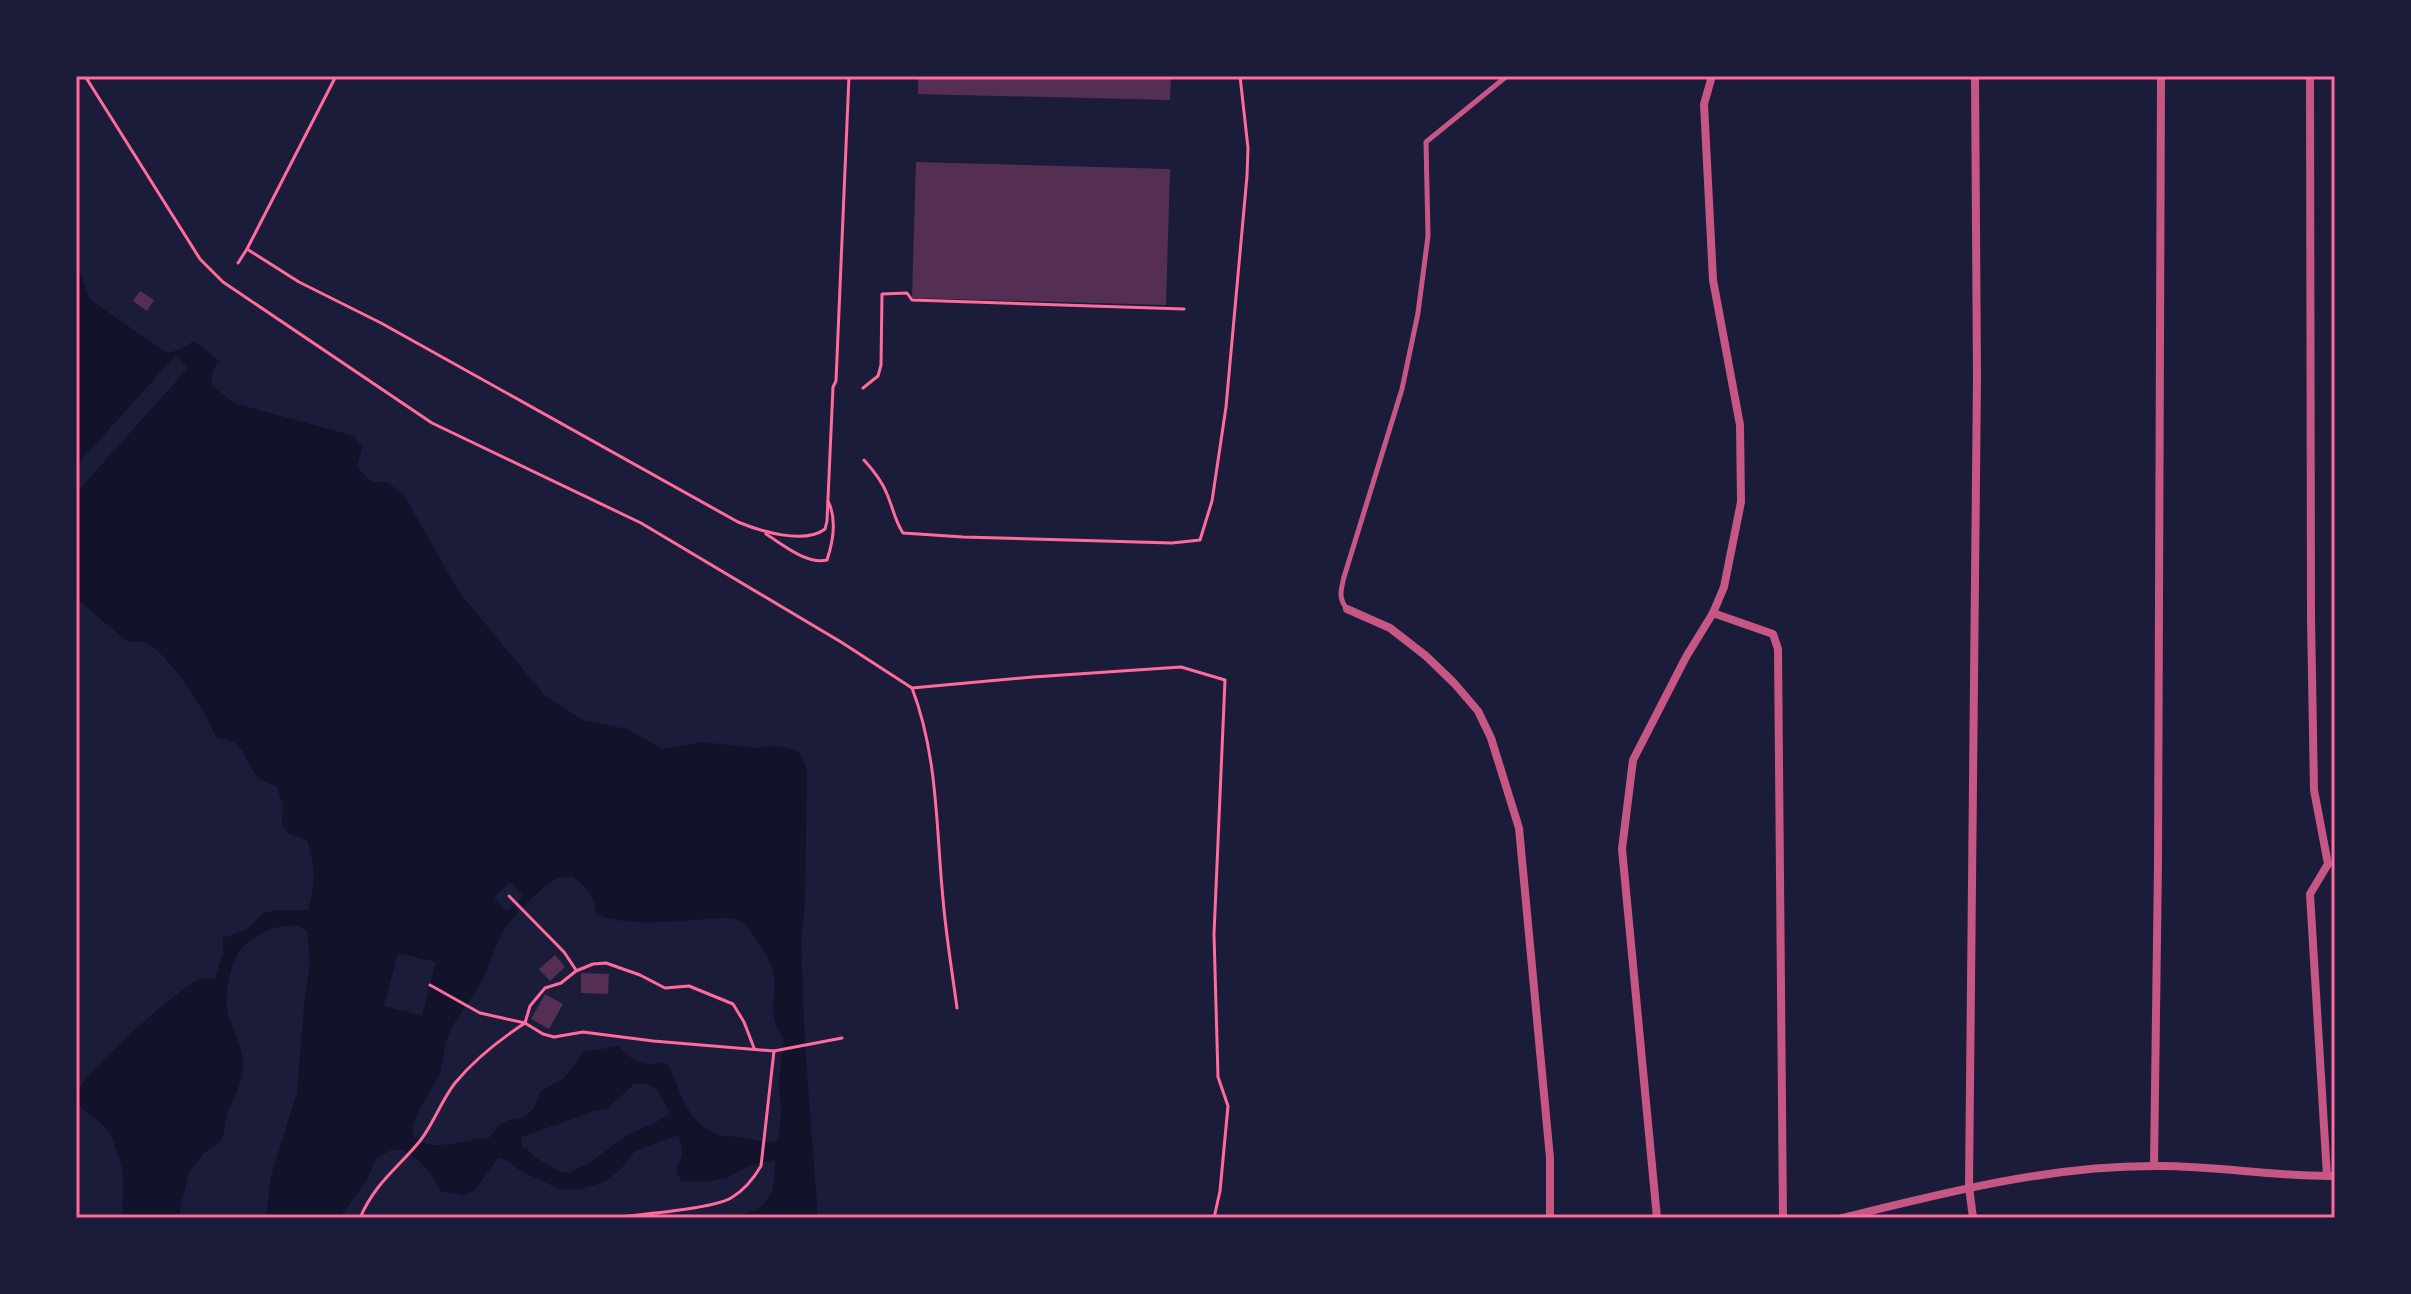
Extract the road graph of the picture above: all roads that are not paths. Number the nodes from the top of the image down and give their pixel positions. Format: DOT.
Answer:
graph roads {
  1 [pos="1507,76"];
  2 [pos="1712,76"];
  3 [pos="1975,76"];
  4 [pos="2161,76"];
  5 [pos="2310,76"];
  6 [pos="1347,609"];
  7 [pos="1713,613"];
  8 [pos="2154,1166"];
  9 [pos="2331,1176"];
  10 [pos="1969,1187"];
  11 [pos="1550,1218"];
  12 [pos="1657,1218"];
  13 [pos="1783,1218"];
  14 [pos="1842,1218"];
  15 [pos="1973,1218"];
  1 -- 6 [label="lane"];
  2 -- 7 [label="street"];
  3 -- 10 [label="street"];
  4 -- 8 [label="street"];
  5 -- 9 [label="street"];
  6 -- 11 [label="street"];
  7 -- 12 [label="street"];
  7 -- 13 [label="street"];
  8 -- 9 [label="street"];
  8 -- 10 [label="street"];
  10 -- 14 [label="street"];
  10 -- 15 [label="street"];
}
